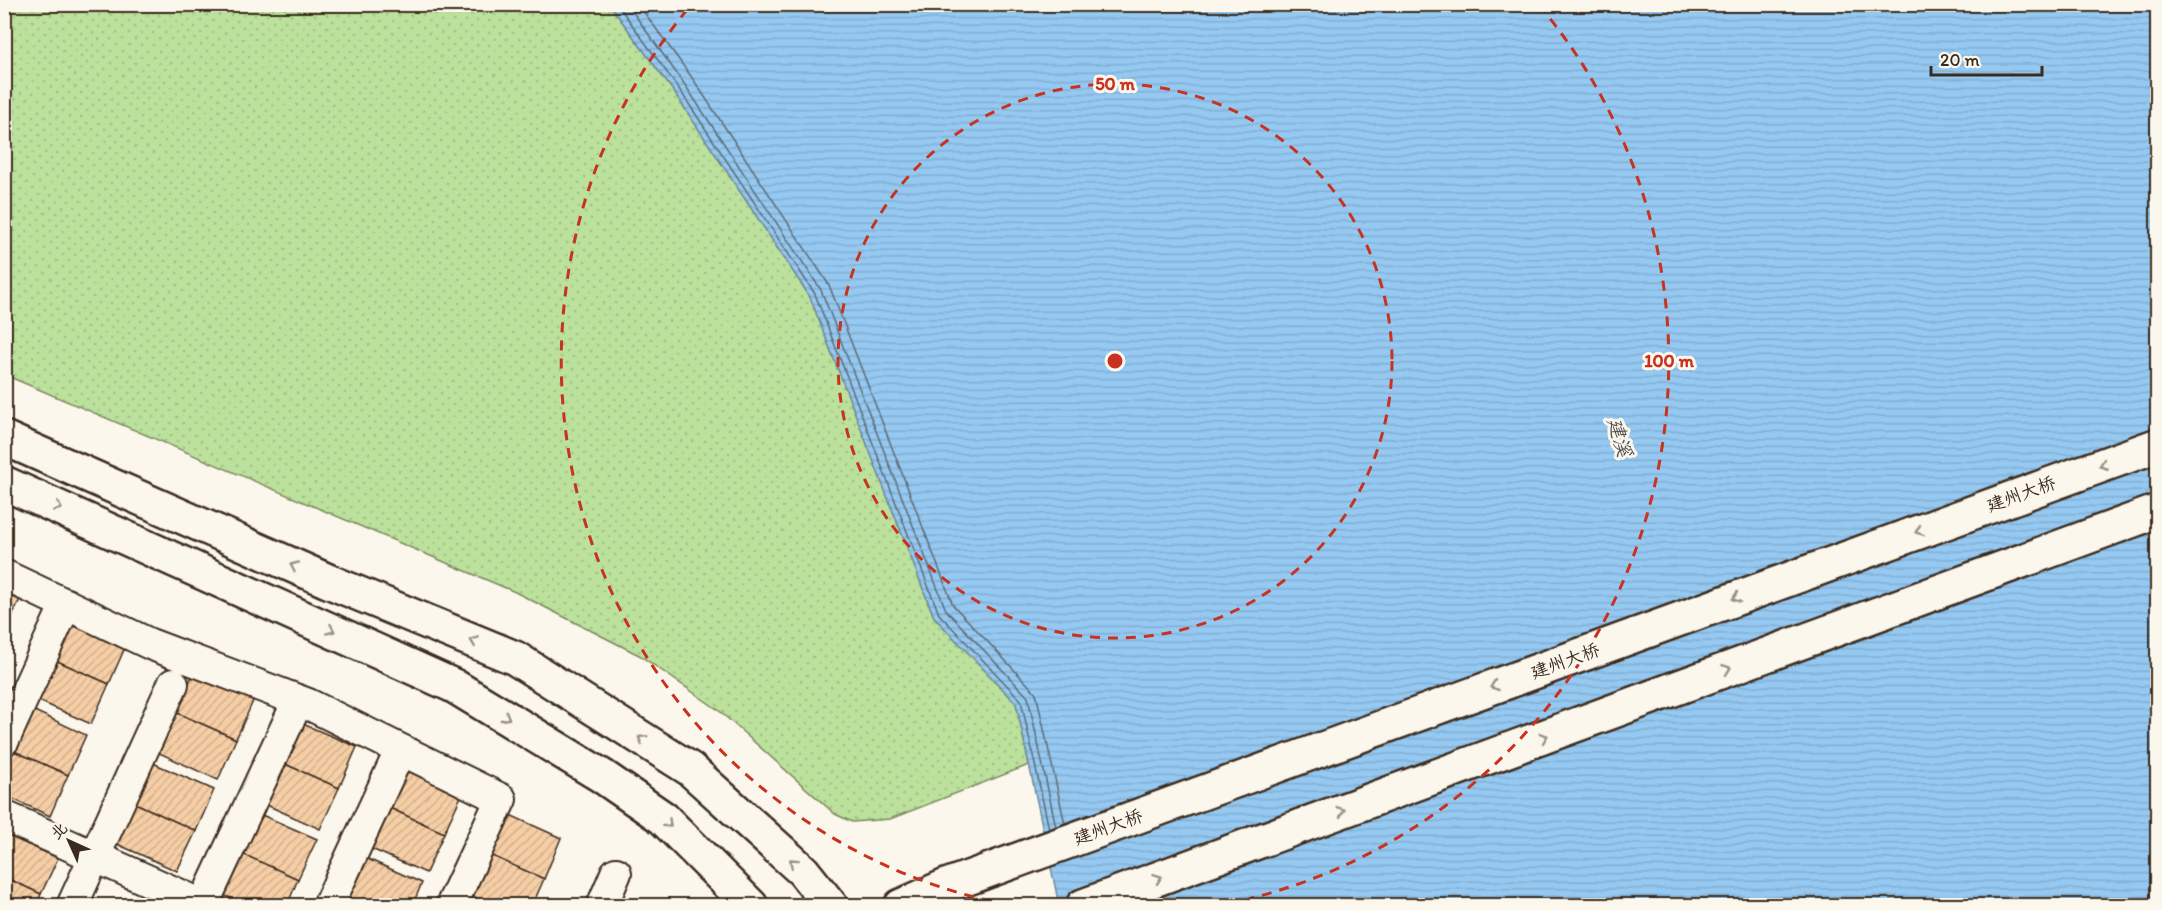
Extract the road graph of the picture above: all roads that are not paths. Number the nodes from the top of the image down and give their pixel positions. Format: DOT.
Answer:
graph roads {
  1 [pos="4,438"];
  2 [pos="2157,445"];
  3 [pos="4,483"];
  4 [pos="2157,511"];
  5 [pos="4,575"];
  6 [pos="66,603"];
  7 [pos="173,684"];
  8 [pos="298,701"];
  9 [pos="4,740"];
  10 [pos="400,751"];
  11 [pos="4,816"];
  12 [pos="95,856"];
  13 [pos="616,873"];
  14 [pos="204,905"];
  15 [pos="72,906"];
  16 [pos="328,906"];
  17 [pos="451,906"];
  18 [pos="602,906"];
  19 [pos="751,906"];
  20 [pos="831,906"];
  21 [pos="901,906"];
  22 [pos="1083,906"];
  20 -- 1 [label="main road, one-way"];
  2 -- 21 [label="main road, 建州大桥, one-way"];
  3 -- 19 [label="main road, one-way"];
  22 -- 4 [label="main road, one-way"];
  5 -- 6 [label="street"];
  6 -- 8 [label="street"];
  6 -- 9 [label="street"];
  7 -- 12 [label="street"];
  8 -- 10 [label="street"];
  8 -- 14 [label="street"];
  10 -- 16 [label="street"];
  10 -- 17 [label="street"];
  11 -- 12 [label="street"];
  12 -- 14 [label="street"];
  12 -- 15 [label="street"];
  13 -- 18 [label="street"];
}
